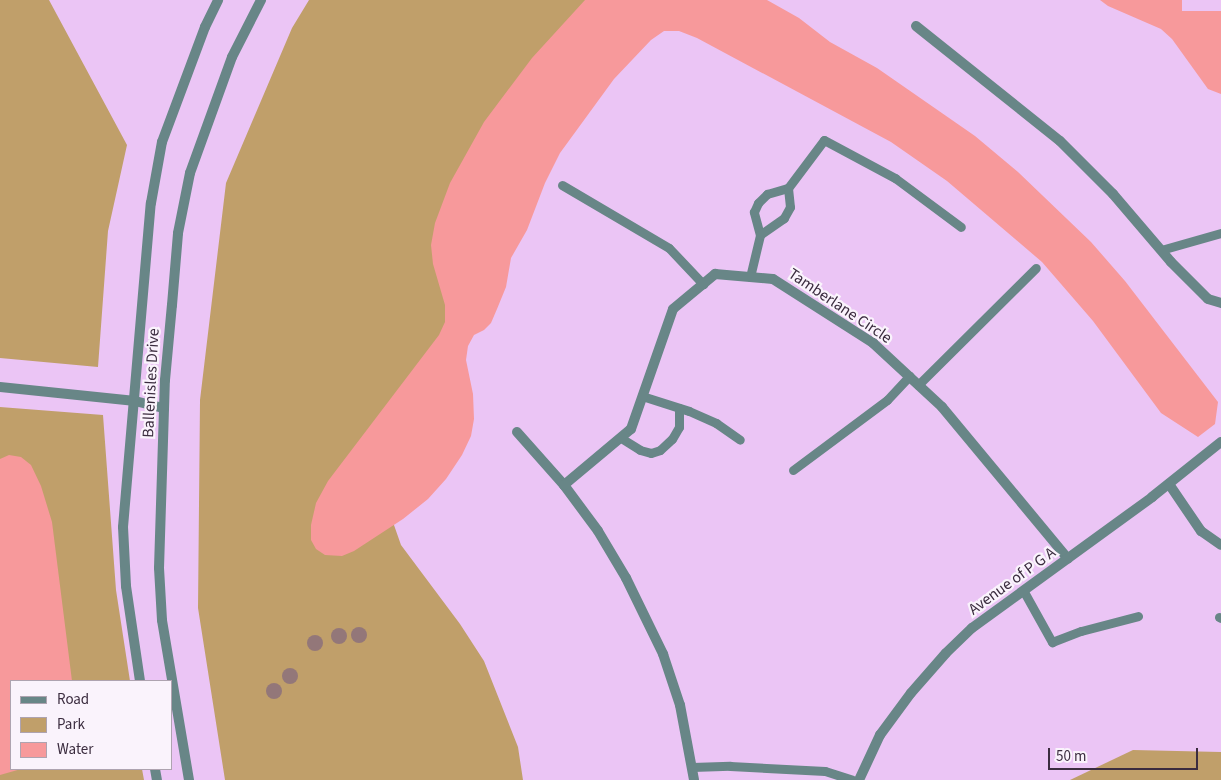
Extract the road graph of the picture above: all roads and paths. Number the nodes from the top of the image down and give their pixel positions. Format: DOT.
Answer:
graph roads {
  1 [pos="218,0"];
  2 [pos="260,0"];
  3 [pos="916,26"];
  4 [pos="562,185"];
  5 [pos="788,188"];
  6 [pos="961,227"];
  7 [pos="1221,234"];
  8 [pos="760,235"];
  9 [pos="1161,250"];
  10 [pos="1036,268"];
  11 [pos="750,277"];
  12 [pos="703,284"];
  13 [pos="1221,303"];
  14 [pos="909,376"];
  15 [pos="918,385"];
  16 [pos="0,387"];
  17 [pos="642,396"];
  18 [pos="135,401"];
  19 [pos="164,408"];
  20 [pos="679,408"];
  21 [pos="517,432"];
  22 [pos="621,438"];
  23 [pos="740,440"];
  24 [pos="1221,442"];
  25 [pos="793,470"];
  26 [pos="564,484"];
  27 [pos="1169,484"];
  28 [pos="1221,545"];
  29 [pos="1068,559"];
  30 [pos="1023,590"];
  31 [pos="1138,616"];
  32 [pos="140,680"];
  33 [pos="692,767"];
  34 [pos="189,780"];
  35 [pos="694,780"];
  36 [pos="852,780"];
  37 [pos="859,780"];
  1 -- 18 [label="street, Ballenisles Drive"];
  2 -- 19 [label="street, Ballenisles Drive"];
  3 -- 9 [label="street"];
  4 -- 12 [label="lane"];
  5 -- 6 [label="lane"];
  5 -- 8 [label="lane"];
  5 -- 8 [label="lane"];
  7 -- 9 [label="lane"];
  8 -- 11 [label="lane"];
  9 -- 13 [label="street"];
  10 -- 15 [label="lane"];
  11 -- 12 [label="street, Tamberlane Circle"];
  11 -- 14 [label="street, Tamberlane Circle"];
  12 -- 17 [label="street, Tamberlane Circle"];
  14 -- 15 [label="street, Tamberlane Circle"];
  14 -- 25 [label="lane"];
  15 -- 29 [label="street, Tamberlane Circle"];
  16 -- 18 [label="street"];
  17 -- 20 [label="lane"];
  17 -- 22 [label="street, Tamberlane Circle"];
  18 -- 19 [label="street"];
  18 -- 32 [label="street, Ballenisles Drive"];
  19 -- 34 [label="street, Ballenisles Drive"];
  20 -- 22 [label="lane"];
  20 -- 23 [label="lane"];
  21 -- 26 [label="street"];
  22 -- 26 [label="street, Tamberlane Circle"];
  24 -- 27 [label="street, Avenue of P G A"];
  26 -- 33 [label="street"];
  27 -- 28 [label="street"];
  27 -- 29 [label="street, Avenue of P G A"];
  29 -- 30 [label="street, Avenue of P G A"];
  30 -- 31 [label="lane"];
  30 -- 37 [label="street, Avenue of P G A"];
  33 -- 35 [label="street"];
  33 -- 36 [label="lane"];
}
